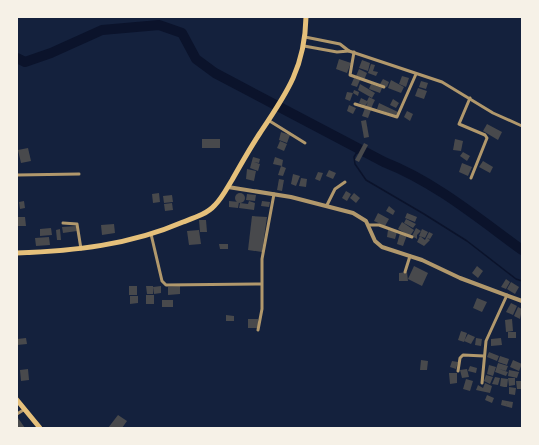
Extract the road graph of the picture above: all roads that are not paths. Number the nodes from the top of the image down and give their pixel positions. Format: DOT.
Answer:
graph roads {
  1 [pos="306,17"];
  2 [pos="305,37"];
  3 [pos="304,46"];
  4 [pos="349,51"];
  5 [pos="354,52"];
  6 [pos="416,74"];
  7 [pos="384,87"];
  8 [pos="470,98"];
  9 [pos="356,104"];
  10 [pos="269,118"];
  11 [pos="522,126"];
  12 [pos="305,143"];
  13 [pos="79,174"];
  14 [pos="17,175"];
  15 [pos="471,178"];
  16 [pos="345,182"];
  17 [pos="228,187"];
  18 [pos="274,194"];
  19 [pos="327,205"];
  20 [pos="63,223"];
  21 [pos="368,225"];
  22 [pos="151,234"];
  23 [pos="412,237"];
  24 [pos="81,249"];
  25 [pos="17,253"];
  26 [pos="410,256"];
  27 [pos="405,272"];
  28 [pos="261,284"];
  29 [pos="507,295"];
  30 [pos="522,300"];
  31 [pos="258,330"];
  32 [pos="484,354"];
  33 [pos="458,371"];
  34 [pos="482,383"];
  35 [pos="17,400"];
  36 [pos="24,409"];
  37 [pos="17,414"];
  38 [pos="40,428"];
  1 -- 2 [label="main road"];
  2 -- 3 [label="main road"];
  2 -- 4 [label="street"];
  3 -- 4 [label="street"];
  3 -- 10 [label="main road"];
  4 -- 5 [label="street"];
  5 -- 6 [label="street"];
  5 -- 7 [label="street"];
  6 -- 8 [label="street"];
  6 -- 9 [label="street"];
  8 -- 11 [label="street"];
  8 -- 15 [label="street"];
  10 -- 12 [label="street"];
  10 -- 17 [label="main road"];
  13 -- 14 [label="street"];
  16 -- 19 [label="street"];
  17 -- 18 [label="street"];
  17 -- 22 [label="main road"];
  18 -- 19 [label="street"];
  18 -- 28 [label="street"];
  19 -- 21 [label="street"];
  20 -- 24 [label="street"];
  21 -- 23 [label="street"];
  21 -- 26 [label="street"];
  22 -- 24 [label="main road"];
  22 -- 28 [label="street"];
  24 -- 25 [label="main road"];
  26 -- 27 [label="street"];
  26 -- 29 [label="street"];
  28 -- 31 [label="street"];
  29 -- 30 [label="street"];
  29 -- 32 [label="street"];
  32 -- 33 [label="street"];
  32 -- 34 [label="street"];
  35 -- 36 [label="main road"];
  36 -- 37 [label="street"];
  36 -- 38 [label="main road"];
}
